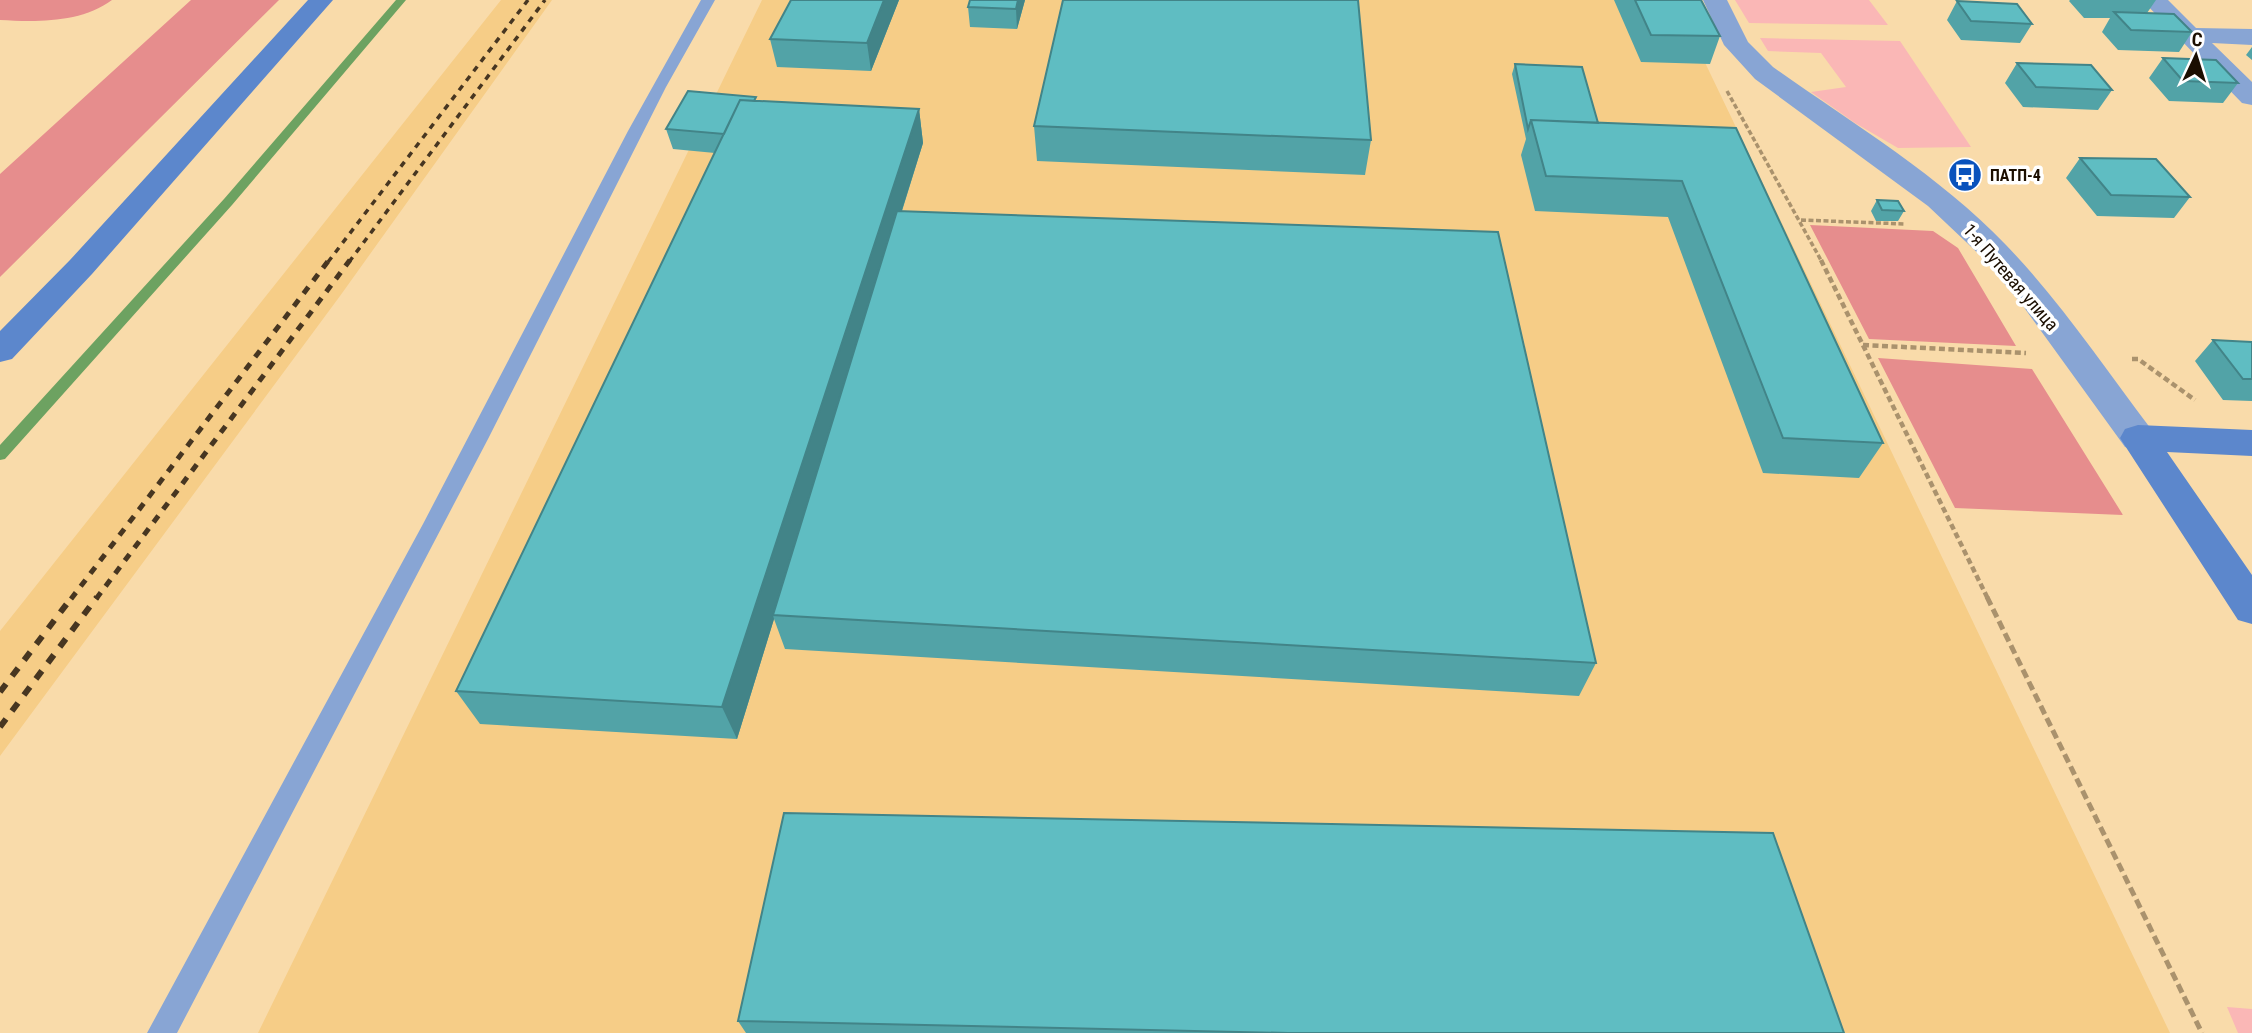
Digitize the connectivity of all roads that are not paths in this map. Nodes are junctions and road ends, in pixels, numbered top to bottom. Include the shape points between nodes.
1 (321, 0) edge
2 (708, 0) edge
3 (1714, 0) edge
4 (2154, 0) edge
5 (2190, 35) junction
6 (2252, 37) edge
7 (2252, 97) edge
8 (0, 351) edge
9 (2138, 438) junction
10 (2252, 443) edge
11 (2252, 608) edge
12 (161, 1033) edge

1 - 8 main road
2 - 12 lane
3 - 9 street, 1-я Путевая улица via 1737,46 1764,73 1963,221 2035,299
4 - 5 street
5 - 6 street
5 - 7 street
9 - 10 main road
9 - 11 main road, 1-я Путевая улица

